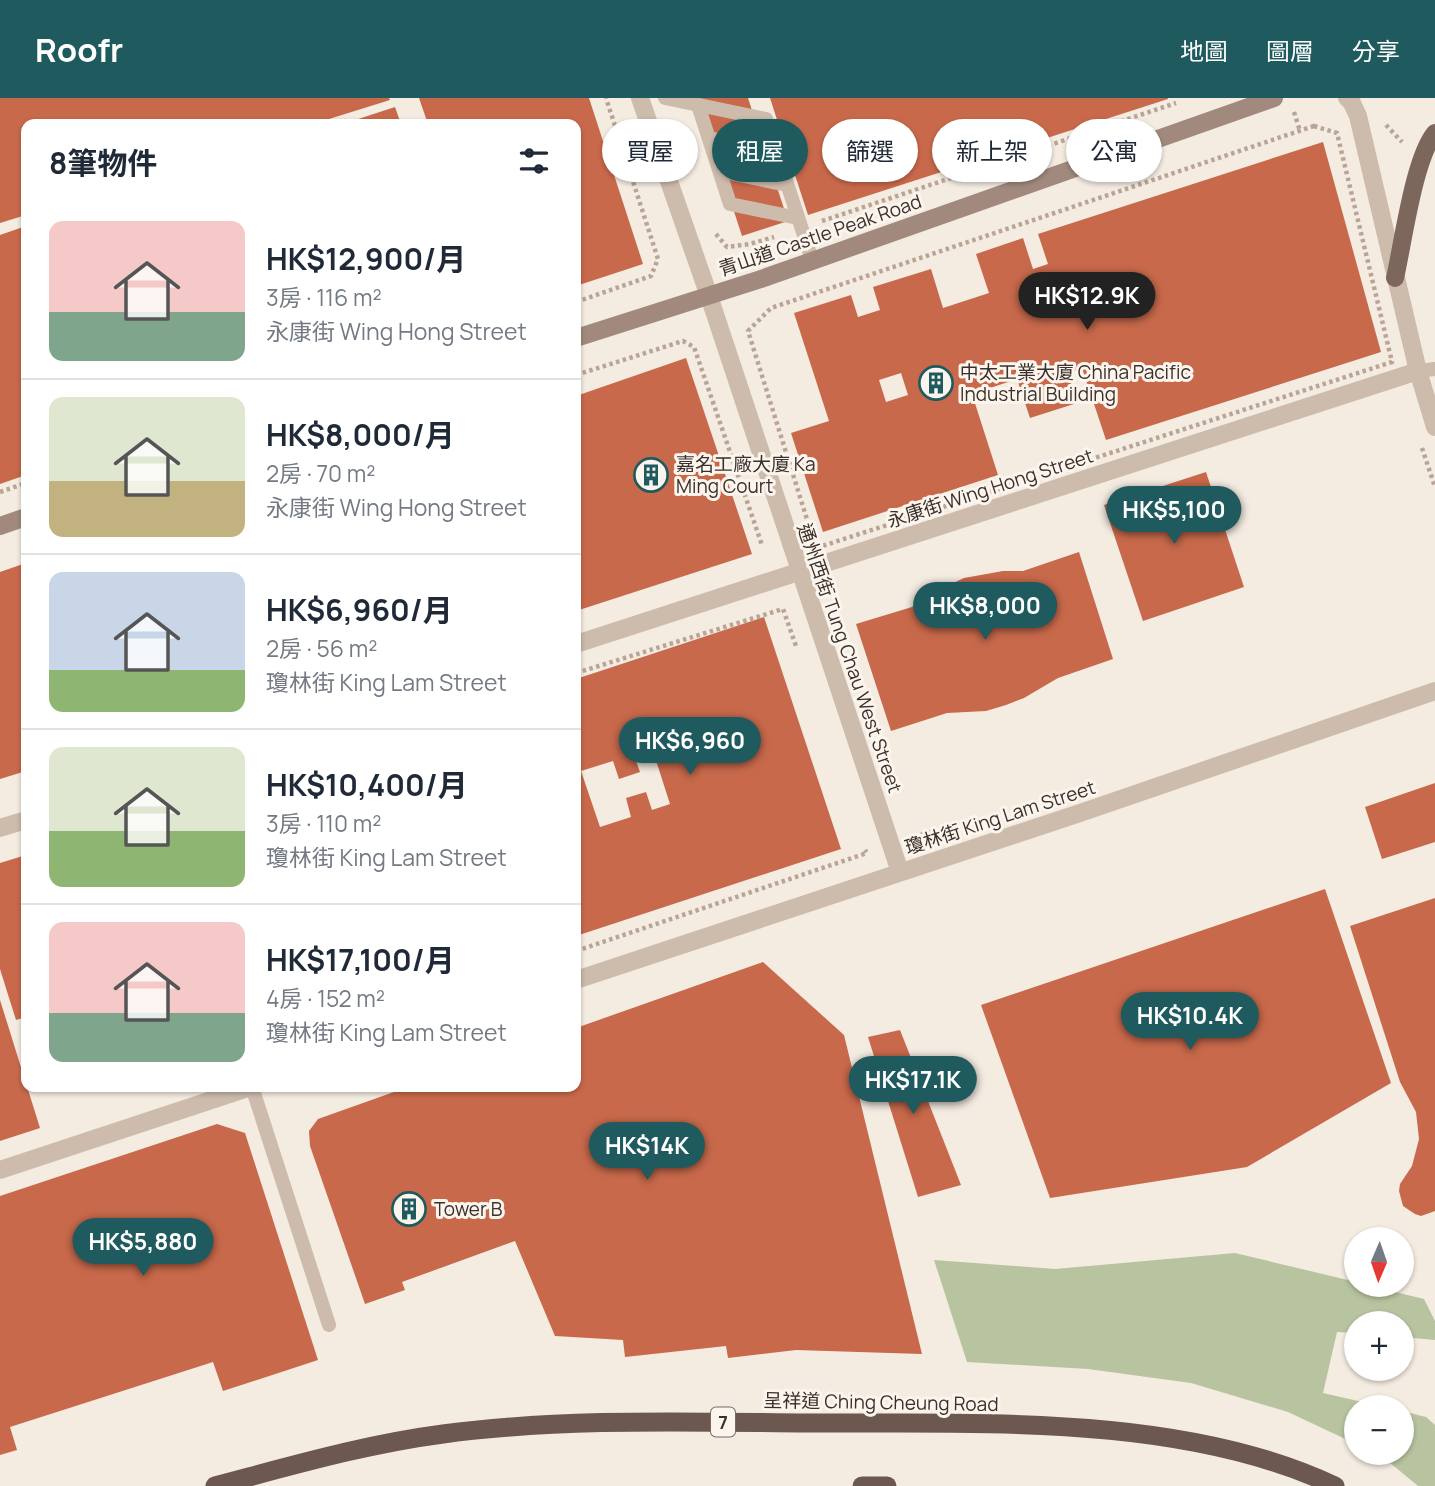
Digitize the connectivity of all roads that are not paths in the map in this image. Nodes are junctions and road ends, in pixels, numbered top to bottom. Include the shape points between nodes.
1 (640, 98) edge
2 (665, 98) edge
3 (1274, 98) edge
4 (1347, 98) edge
5 (698, 105) junction
6 (766, 119) edge
7 (1435, 133) edge
8 (709, 138) junction
9 (712, 139) edge
10 (712, 147) edge
11 (723, 182) edge
12 (773, 182) edge
13 (786, 182) edge
14 (787, 185) junction
15 (800, 223) junction
16 (812, 260) junction
17 (1395, 278) junction
18 (709, 296) junction
19 (581, 336) edge
20 (1426, 370) edge
21 (1435, 427) edge
22 (21, 519) edge
23 (0, 526) edge
24 (800, 573) junction
25 (581, 642) edge
26 (1435, 691) edge
27 (21, 822) edge
28 (0, 828) edge
29 (900, 872) junction
30 (581, 978) edge
31 (237, 1092) edge
32 (254, 1092) edge
33 (0, 1170) edge
34 (329, 1325) dead end
35 (215, 1486) edge
36 (862, 1486) edge
37 (887, 1486) edge
38 (1335, 1486) edge

1 - 18 street, 通州西街 Tung Chau West Street
2 - 5 lane
3 - 16 main road, 青山道 Castle Peak Road
4 - 17 street via 1358,116
5 - 6 lane
5 - 8 lane
7 - 17 main road via 1419,168
8 - 9 lane
8 - 10 lane
11 - 15 lane via 730,204
12 - 14 lane
13 - 14 lane
14 - 15 lane
15 - 16 lane
16 - 18 main road, 青山道 Castle Peak Road
17 - 20 street
18 - 19 main road, 青山道 Castle Peak Road
18 - 24 street, 通州西街 Tung Chau West Street
20 - 21 street
20 - 24 street, 永康街 Wing Hong Street
22 - 23 main road
24 - 25 street, 永康街 Wing Hong Street
24 - 29 street, 通州西街 Tung Chau West Street
26 - 29 street, 瓊林街 King Lam Street
27 - 28 street
29 - 30 street, 瓊林街 King Lam Street
31 - 33 street
32 - 34 lane
35 - 38 highway, 呈祥道 Ching Cheung Road / 7 via 378,1444 442,1434 651,1422 1038,1426 1154,1436 1236,1451
36 - 37 highway

